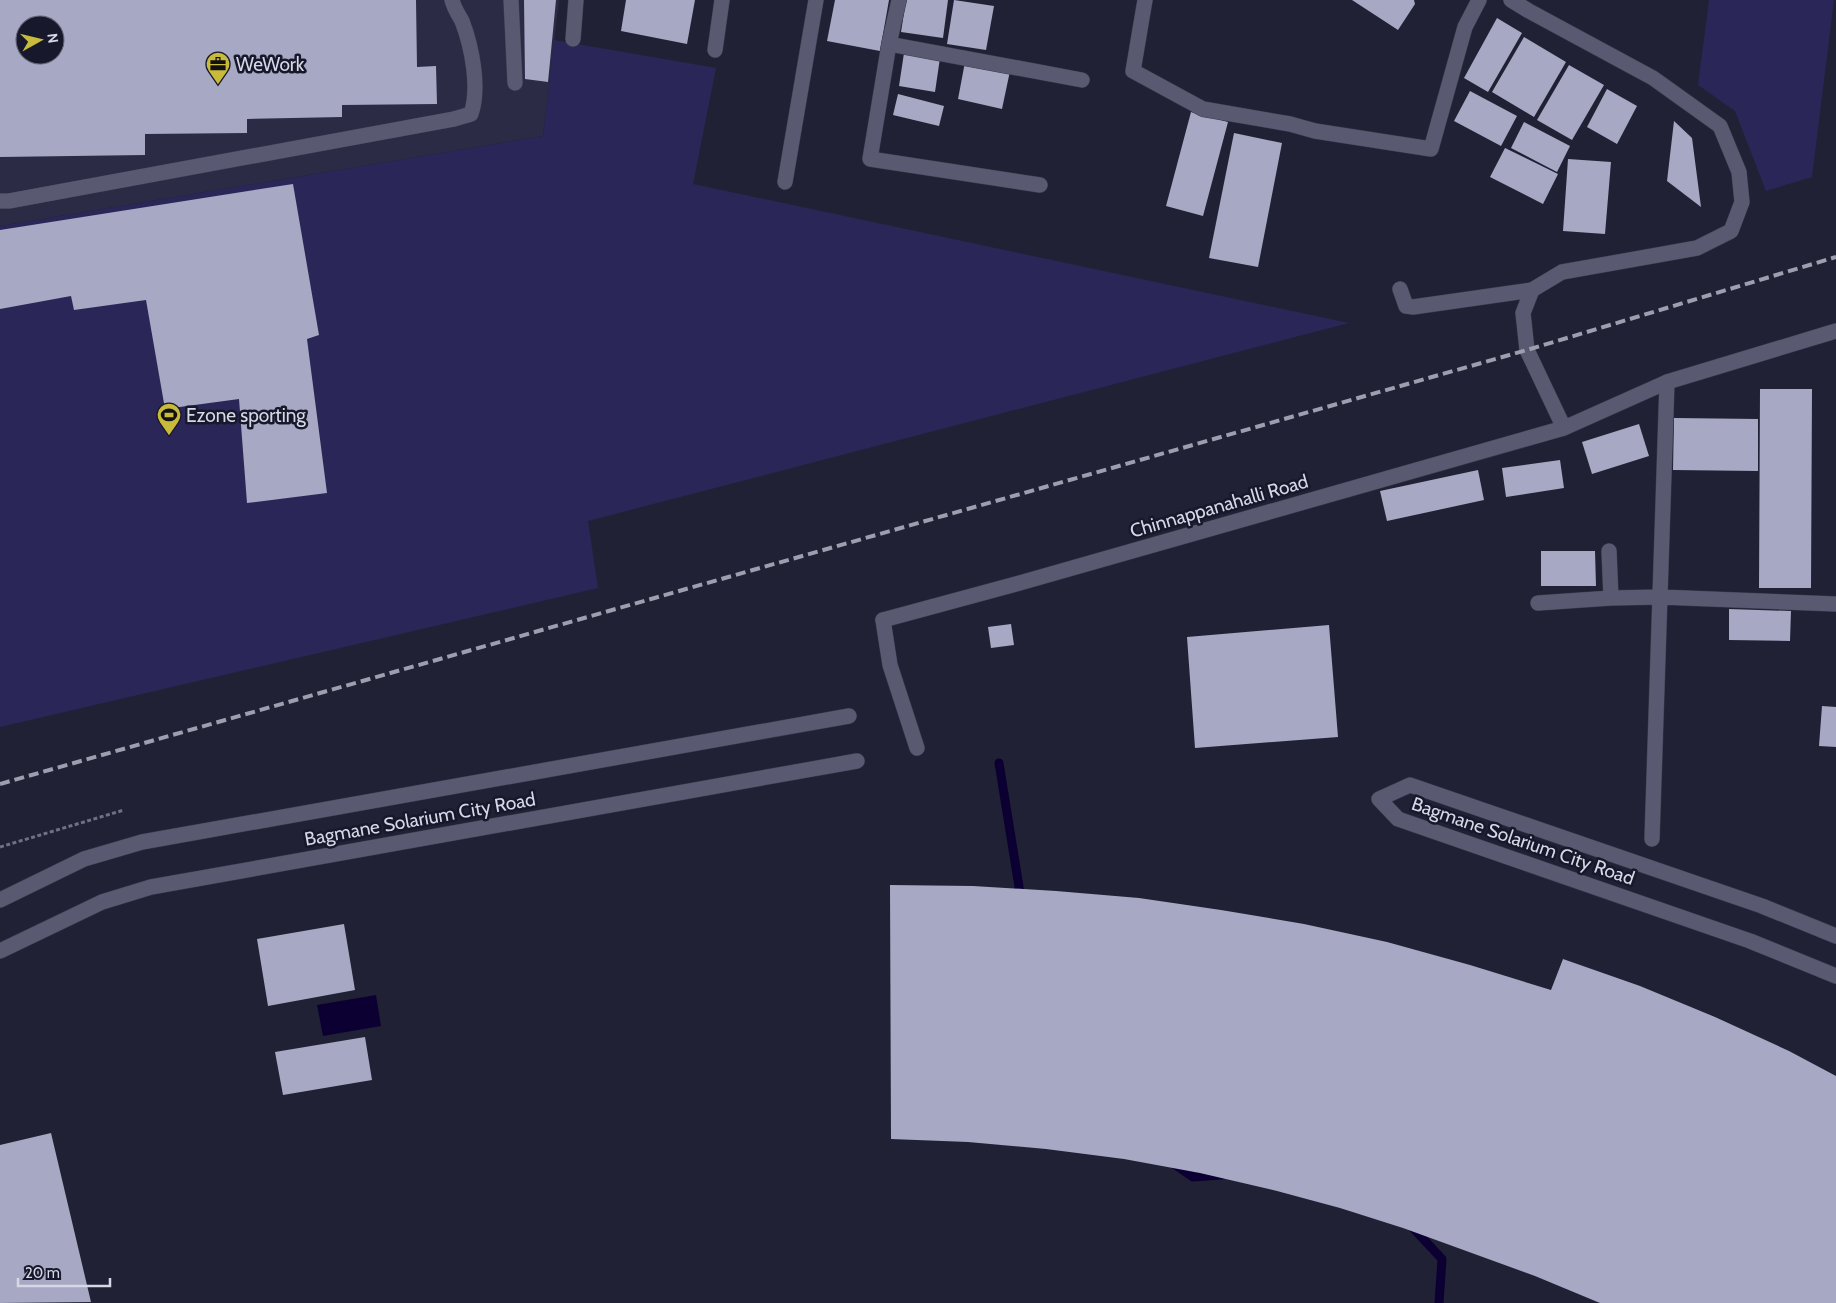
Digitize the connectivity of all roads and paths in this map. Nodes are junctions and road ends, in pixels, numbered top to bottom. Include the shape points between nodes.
1 (452, 0) edge
2 (511, 0) edge
3 (576, 0) edge
4 (722, 0) edge
5 (816, 0) edge
6 (899, 0) edge
7 (1145, 0) edge
8 (1479, 0) edge
9 (1511, 0) edge
10 (573, 39) dead end
11 (889, 44) junction
12 (715, 50) dead end
13 (1082, 80) dead end
14 (515, 84) dead end
15 (785, 182) dead end
16 (1040, 185) dead end
17 (0, 201) edge
18 (1400, 289) dead end
19 (1532, 290) junction
20 (1836, 331) edge
21 (1667, 382) junction
22 (1564, 428) junction
23 (1609, 551) dead end
24 (1660, 597) junction
25 (1611, 598) junction
26 (1538, 603) dead end
27 (1836, 604) edge
28 (848, 716) dead end
29 (917, 748) dead end
30 (857, 761) dead end
31 (124, 810) dead end
32 (1652, 839) dead end
33 (0, 847) edge
34 (0, 900) edge
35 (1836, 936) edge
36 (0, 951) edge
37 (1836, 976) edge

1 - 17 street via 472,58 475,102 471,114
2 - 14 street
3 - 10 street
4 - 12 street
5 - 15 street
6 - 11 street
7 - 8 street via 1133,70 1203,109 1431,150 1465,27
9 - 19 street via 1652,78 1720,126 1739,172 1742,202 1731,231 1697,248 1562,272
11 - 13 street
11 - 16 street via 870,159
18 - 19 street via 1406,306 1413,307
19 - 22 street via 1523,313 1527,350
20 - 21 street, Chinnappanahalli Road
21 - 22 street, Chinnappanahalli Road
21 - 24 street
22 - 29 street, Chinnappanahalli Road via 883,620 890,664
23 - 25 street
24 - 25 street
24 - 27 street
24 - 32 street
25 - 26 street
28 - 34 street, Bagmane Solarium City Road via 142,842 84,859
30 - 36 street, Bagmane Solarium City Road via 151,887 102,902
31 - 33 path
35 - 37 street, Bagmane Solarium City Road via 1762,906 1410,785 1379,799 1398,819 1750,941

